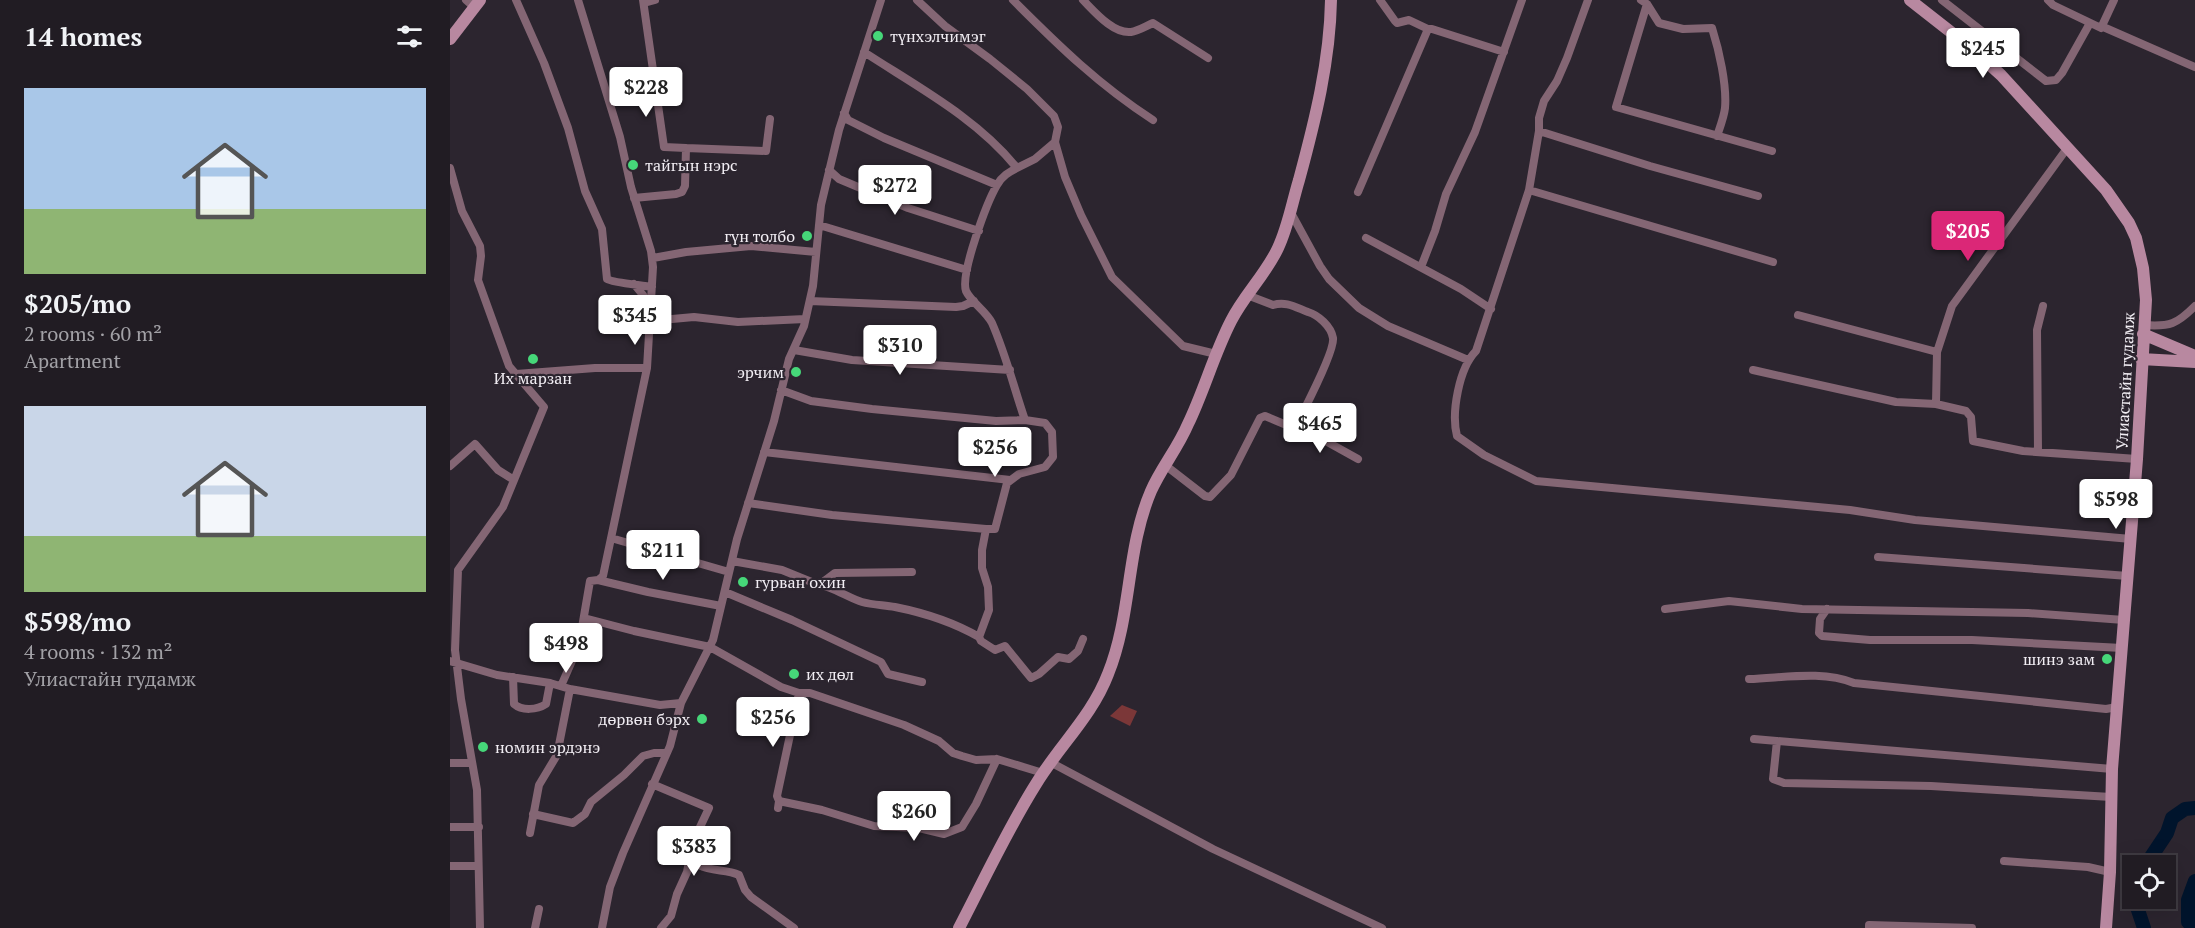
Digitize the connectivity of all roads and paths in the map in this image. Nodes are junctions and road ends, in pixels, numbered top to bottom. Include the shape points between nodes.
1 (516, 0) edge
2 (578, 0) edge
3 (655, 0) edge
4 (881, 0) edge
5 (917, 0) edge
6 (1013, 0) edge
7 (1083, 0) edge
8 (1332, 0) edge
9 (1380, 0) edge
10 (1522, 0) edge
11 (1588, 0) edge
12 (1910, 0) edge
13 (1942, 0) edge
14 (2048, 0) edge
15 (2114, 0) edge
16 (473, 2) edge
17 (643, 2) edge
18 (1644, 2) edge
19 (2090, 23) junction
20 (2101, 26) junction
21 (1428, 29) junction
22 (450, 39) edge
23 (864, 52) junction
24 (1504, 52) junction
25 (1208, 58) dead end
26 (2195, 67) edge
27 (844, 113) junction
28 (770, 119) dead end
29 (1153, 120) dead end
30 (1539, 131) junction
31 (1717, 136) junction
32 (1055, 142) junction
33 (2068, 147) junction
34 (686, 148) junction
35 (1772, 151) dead end
36 (450, 168) edge
37 (1017, 168) junction
38 (830, 170) junction
39 (997, 185) junction
40 (1529, 190) junction
41 (1358, 192) dead end
42 (1758, 196) dead end
43 (634, 198) junction
44 (1290, 211) junction
45 (819, 225) junction
46 (979, 231) junction
47 (1366, 238) dead end
48 (816, 252) junction
49 (652, 258) junction
50 (1773, 262) dead end
51 (1420, 267) junction
52 (967, 270) junction
53 (631, 283) junction
54 (652, 287) junction
55 (1247, 295) junction
56 (810, 301) junction
57 (974, 301) junction
58 (2043, 306) dead end
59 (2195, 306) edge
60 (1491, 309) junction
61 (1798, 315) dead end
62 (650, 316) junction
63 (805, 319) junction
64 (2144, 330) junction
65 (794, 350) junction
66 (1937, 352) junction
67 (1216, 354) junction
68 (2141, 359) junction
69 (1468, 360) junction
70 (2192, 362) edge
71 (647, 368) junction
72 (1010, 370) junction
73 (1753, 370) dead end
74 (516, 374) junction
75 (782, 390) junction
76 (1936, 404) junction
77 (1025, 420) junction
78 (1295, 424) junction
79 (2038, 452) junction
80 (764, 453) junction
81 (1358, 459) dead end
82 (2137, 459) junction
83 (1165, 465) junction
84 (450, 466) edge
85 (514, 480) junction
86 (1010, 480) junction
87 (748, 503) junction
88 (986, 529) junction
89 (612, 538) junction
90 (2131, 539) junction
91 (1878, 557) dead end
92 (732, 561) junction
93 (454, 570) edge
94 (729, 572) junction
95 (912, 572) dead end
96 (2127, 576) junction
97 (598, 580) junction
98 (819, 585) junction
99 (725, 592) junction
100 (454, 603) edge
101 (721, 606) junction
102 (1665, 609) dead end
103 (1827, 609) junction
104 (584, 618) junction
105 (2124, 620) junction
106 (980, 637) junction
107 (1083, 639) dead end
108 (710, 647) junction
109 (2122, 648) junction
110 (454, 662) edge
111 (513, 677) junction
112 (1749, 679) dead end
113 (922, 682) dead end
114 (550, 683) junction
115 (561, 686) junction
116 (570, 688) junction
117 (799, 693) junction
118 (450, 697) edge
119 (460, 699) junction
120 (681, 703) junction
121 (2118, 707) junction
122 (1754, 739) dead end
123 (1777, 741) junction
124 (666, 753) junction
125 (997, 759) junction
126 (450, 763) edge
127 (472, 763) junction
128 (1046, 767) junction
129 (2112, 769) junction
130 (652, 784) junction
131 (2111, 797) junction
132 (532, 814) junction
133 (479, 826) junction
134 (450, 827) edge
135 (530, 833) dead end
136 (693, 842) junction
137 (2004, 861) dead end
138 (450, 866) edge
139 (477, 867) junction
140 (2110, 872) junction
141 (539, 909) dead end
142 (480, 928) edge
143 (535, 928) edge
144 (602, 928) edge
145 (662, 928) edge
146 (794, 928) edge
147 (959, 928) edge
148 (1382, 928) edge
149 (1869, 928) edge
150 (1972, 928) edge
151 (2106, 928) edge

1 - 53 street via 544,63 568,128 585,192 602,229 607,279
2 - 43 street via 620,137
3 - 17 street
4 - 23 street
5 - 32 street via 1041,102 1057,122
6 - 29 street via 1082,68
7 - 25 street via 1122,31 1132,32 1153,23
8 - 44 main road via 1320,92
9 - 21 street via 1397,23 1409,20
10 - 24 street
11 - 30 street via 1557,81 1544,101
12 - 33 main road, Улиастайн гудамж via 2001,75
13 - 19 street via 2046,81 2056,80 2062,73
14 - 19 street
15 - 20 street
16 - 22 main road
17 - 34 street via 664,147
18 - 31 street via 1659,23 1683,29 1712,28 1724,85 1725,109
18 - 31 street via 1616,107
19 - 20 street
20 - 26 street
21 - 24 street
21 - 41 street
23 - 27 street
23 - 37 street via 957,113
24 - 51 street
27 - 38 street
27 - 39 street via 848,120 884,138
28 - 34 street via 766,151
30 - 40 street
30 - 42 street
31 - 35 street
32 - 37 street
32 - 67 street via 1073,198 1112,277 1183,346
33 - 64 main road, Улиастайн гудамж via 2120,207 2136,238 2144,268
33 - 66 street via 1952,306
34 - 43 street via 682,192
36 - 74 street via 462,211 480,246 478,280 508,366
37 - 39 street via 1005,174
38 - 45 street
38 - 46 street via 839,179 908,208
39 - 46 street
40 - 50 street
40 - 60 street
43 - 49 street
44 - 55 main road via 1275,254
44 - 69 street via 1329,279 1359,308 1389,326
45 - 48 street
45 - 52 street
46 - 52 street
47 - 51 street
48 - 49 street via 735,246
48 - 56 street
49 - 54 street
51 - 60 street
52 - 57 street via 966,291
53 - 54 street
53 - 62 street via 643,295
54 - 62 street
55 - 67 main road
55 - 78 street via 1273,305 1282,302 1316,315 1333,338 1331,350
56 - 57 street via 956,307
56 - 63 street
57 - 72 street via 992,322
58 - 79 street via 2037,330
59 - 64 street via 2180,321
60 - 69 street via 1476,351
61 - 66 street
62 - 63 street via 738,322
62 - 71 street
63 - 65 street
64 - 68 main road, Улиастайн гудамж
64 - 70 main road
65 - 72 street via 852,360
65 - 75 street
66 - 76 street
67 - 83 main road via 1186,429
68 - 70 main road
68 - 82 main road, Улиастайн гудамж
69 - 90 street via 1459,384 1457,436 1484,455 1536,481
71 - 74 street
71 - 89 street
72 - 77 street
73 - 76 street via 1896,402
74 - 85 street via 544,407
75 - 77 street via 811,401 872,409 996,421
75 - 80 street
76 - 79 street via 1966,411 1971,417 1973,441
77 - 86 street via 1045,423 1052,432 1053,457 1045,467
78 - 81 street
78 - 83 street via 1260,418 1240,462 1210,497
79 - 82 street
80 - 86 street
80 - 87 street
82 - 90 main road, Улиастайн гудамж
83 - 128 main road via 1142,515 1122,635 1114,659 1091,710
84 - 85 street via 475,444 498,470
85 - 93 street via 503,507
86 - 88 street via 995,529
87 - 88 street
87 - 92 street
88 - 106 street via 982,568 989,610
89 - 94 street
89 - 97 street via 603,576
90 - 96 main road, Улиастайн гудамж
91 - 96 street
92 - 94 street
92 - 98 street via 782,570
93 - 100 street
94 - 99 street
95 - 98 street via 835,573
96 - 105 main road, Улиастайн гудамж
97 - 101 street
97 - 104 street via 590,581
98 - 106 street via 861,602 957,624
99 - 101 street
99 - 113 street via 881,662 888,674
100 - 110 street
101 - 108 street
102 - 103 street via 1729,601
103 - 105 street via 2028,613
103 - 109 street via 1820,619 1822,636
104 - 108 street
104 - 115 street via 579,645
105 - 109 main road, Улиастайн гудамж
106 - 107 street via 995,650 1005,646 1032,678 1058,657 1069,659
108 - 117 street
108 - 120 street
109 - 121 main road, Улиастайн гудамж
110 - 111 street
110 - 119 street
111 - 114 street
111 - 114 street via 514,704 518,707 531,709 546,704
112 - 121 street via 1840,677 1854,683 2106,709
114 - 115 street
115 - 116 street
116 - 120 street via 660,705
116 - 132 street via 558,755 539,785
117 - 125 street via 810,693 904,725 939,741 953,753 976,760
117 - 125 street via 778,805 822,810 874,826 919,828 944,834 962,826
118 - 119 street
119 - 127 street
120 - 124 street
121 - 129 main road, Улиастайн гудамж
122 - 123 street
123 - 129 street
123 - 131 street via 1773,779 1784,783 1931,786
124 - 130 street
124 - 132 street via 643,756 573,823
125 - 128 street
126 - 127 street
127 - 133 street
128 - 147 main road
128 - 148 street
129 - 131 main road, Улиастайн гудамж
130 - 136 street via 709,808
130 - 144 street via 610,887
131 - 140 main road, Улиастайн гудамж
132 - 135 street
133 - 134 street
133 - 139 street
136 - 145 street via 687,872 671,916
136 - 146 street via 699,865 740,875 751,897
137 - 140 street
138 - 139 street
139 - 142 street
140 - 151 main road, Улиастайн гудамж
141 - 143 street
149 - 150 street

